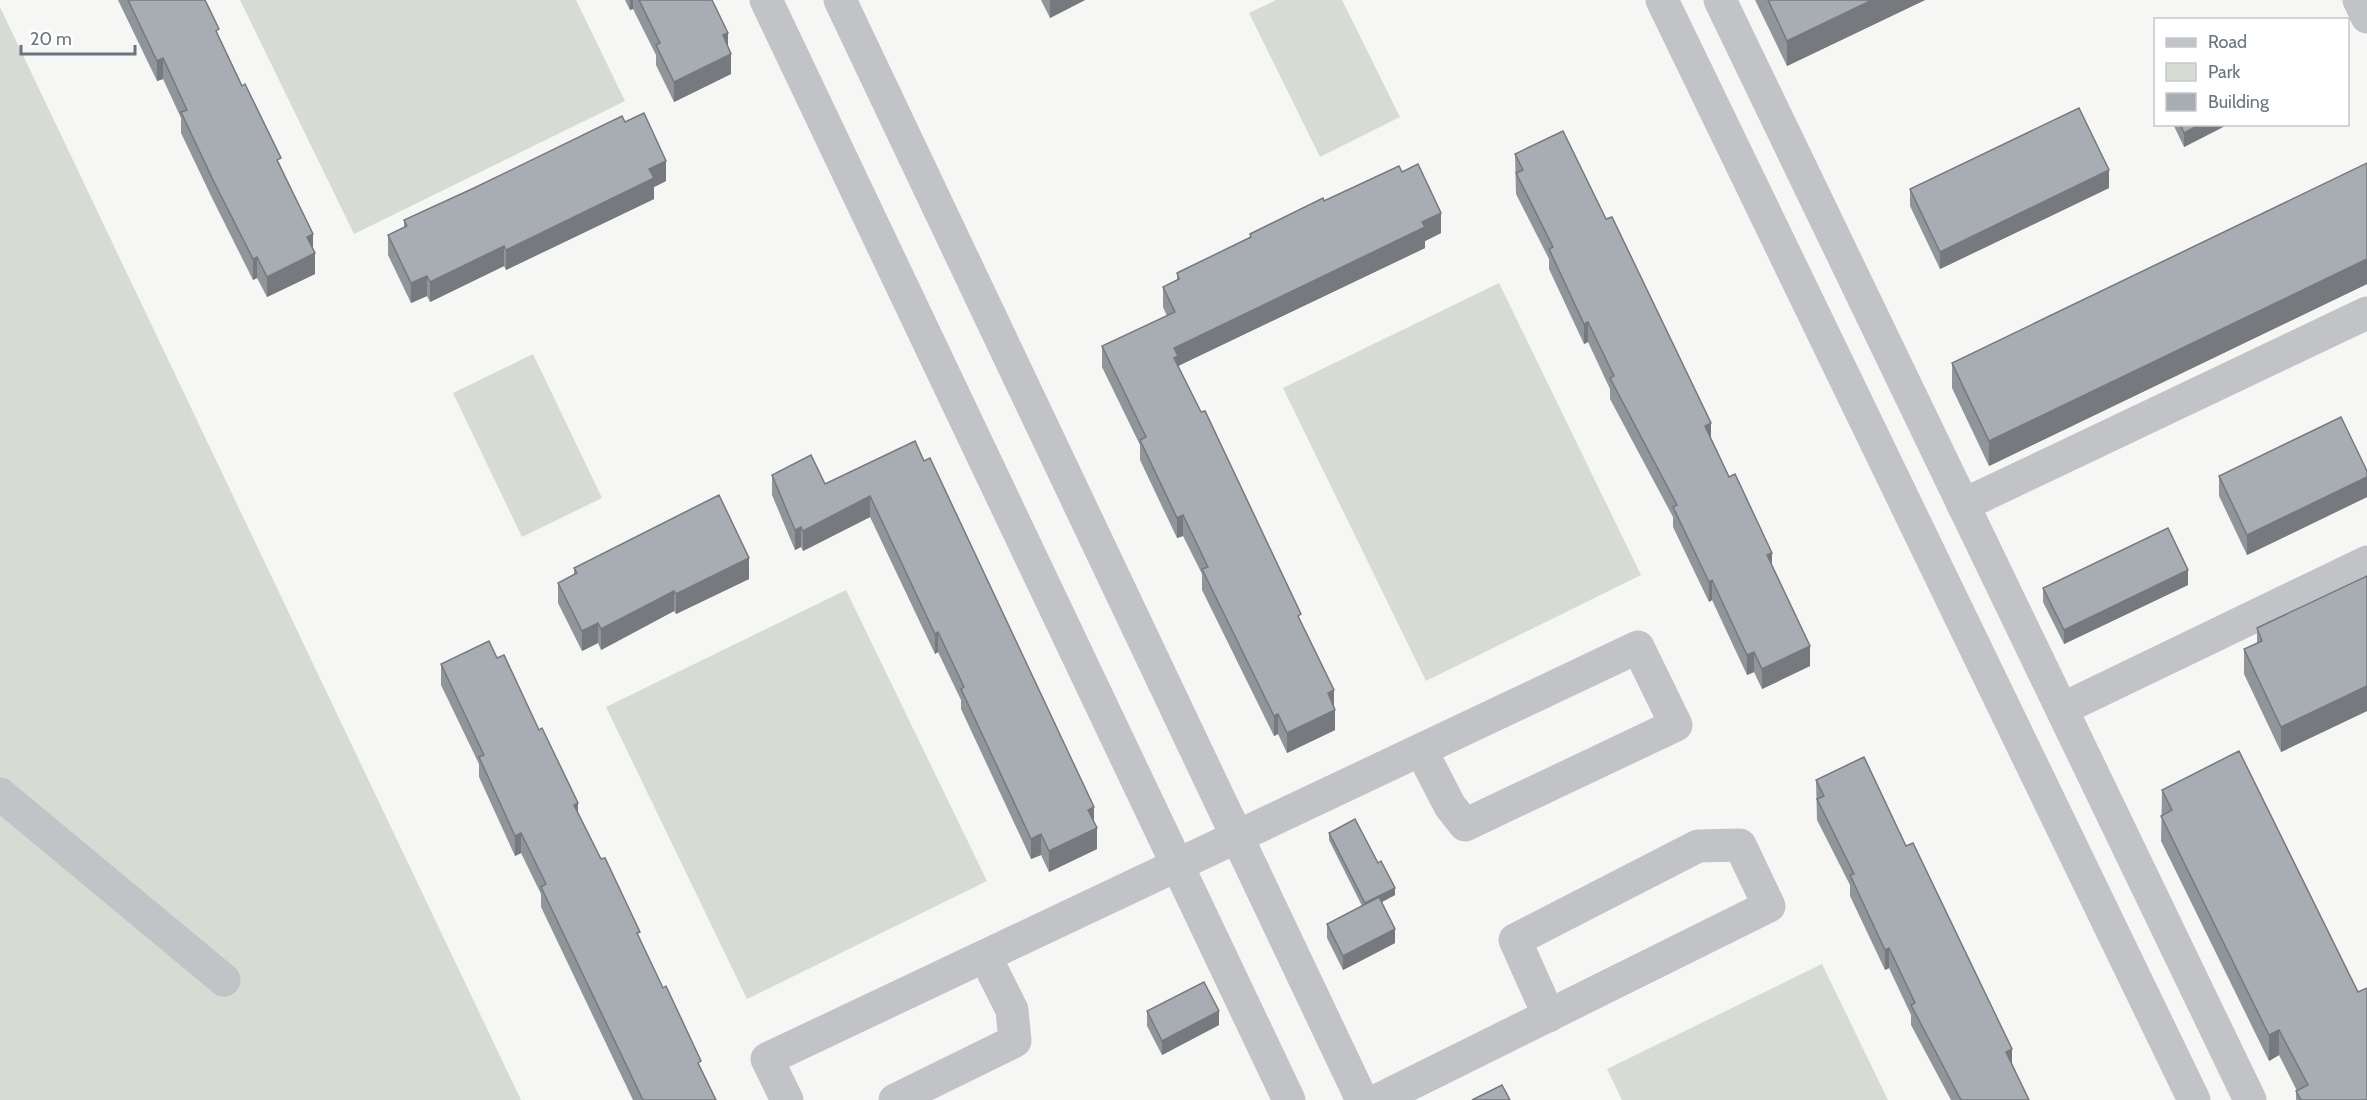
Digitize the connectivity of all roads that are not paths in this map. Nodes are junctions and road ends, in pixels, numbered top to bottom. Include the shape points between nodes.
1 (766, 0) edge
2 (840, 0) edge
3 (1662, 0) edge
4 (1720, 0) edge
5 (2359, 0) edge
6 (2367, 17) edge
7 (2367, 313) edge
8 (1963, 506) junction
9 (2367, 562) edge
10 (2062, 709) junction
11 (1421, 750) junction
12 (0, 794) edge
13 (1237, 837) junction
14 (1177, 865) junction
15 (985, 956) junction
16 (225, 980) dead end
17 (1549, 1016) junction
18 (787, 1100) edge
19 (895, 1100) edge
20 (1289, 1100) edge
21 (1362, 1100) edge
22 (1378, 1100) edge
23 (2194, 1100) edge
24 (2250, 1100) edge

1 - 14 street
2 - 13 street
3 - 23 street
4 - 8 street
5 - 6 street
7 - 8 street
8 - 10 street
9 - 10 street
10 - 24 street
11 - 11 street via 1450,806 1465,825 1676,725 1638,647
11 - 13 street
12 - 16 street
13 - 14 street
13 - 21 street
14 - 15 street
14 - 20 street
15 - 18 street via 767,1059
15 - 19 street via 1011,1010 1015,1041
17 - 17 street via 1515,940 1698,846 1740,845 1769,906
17 - 22 street

